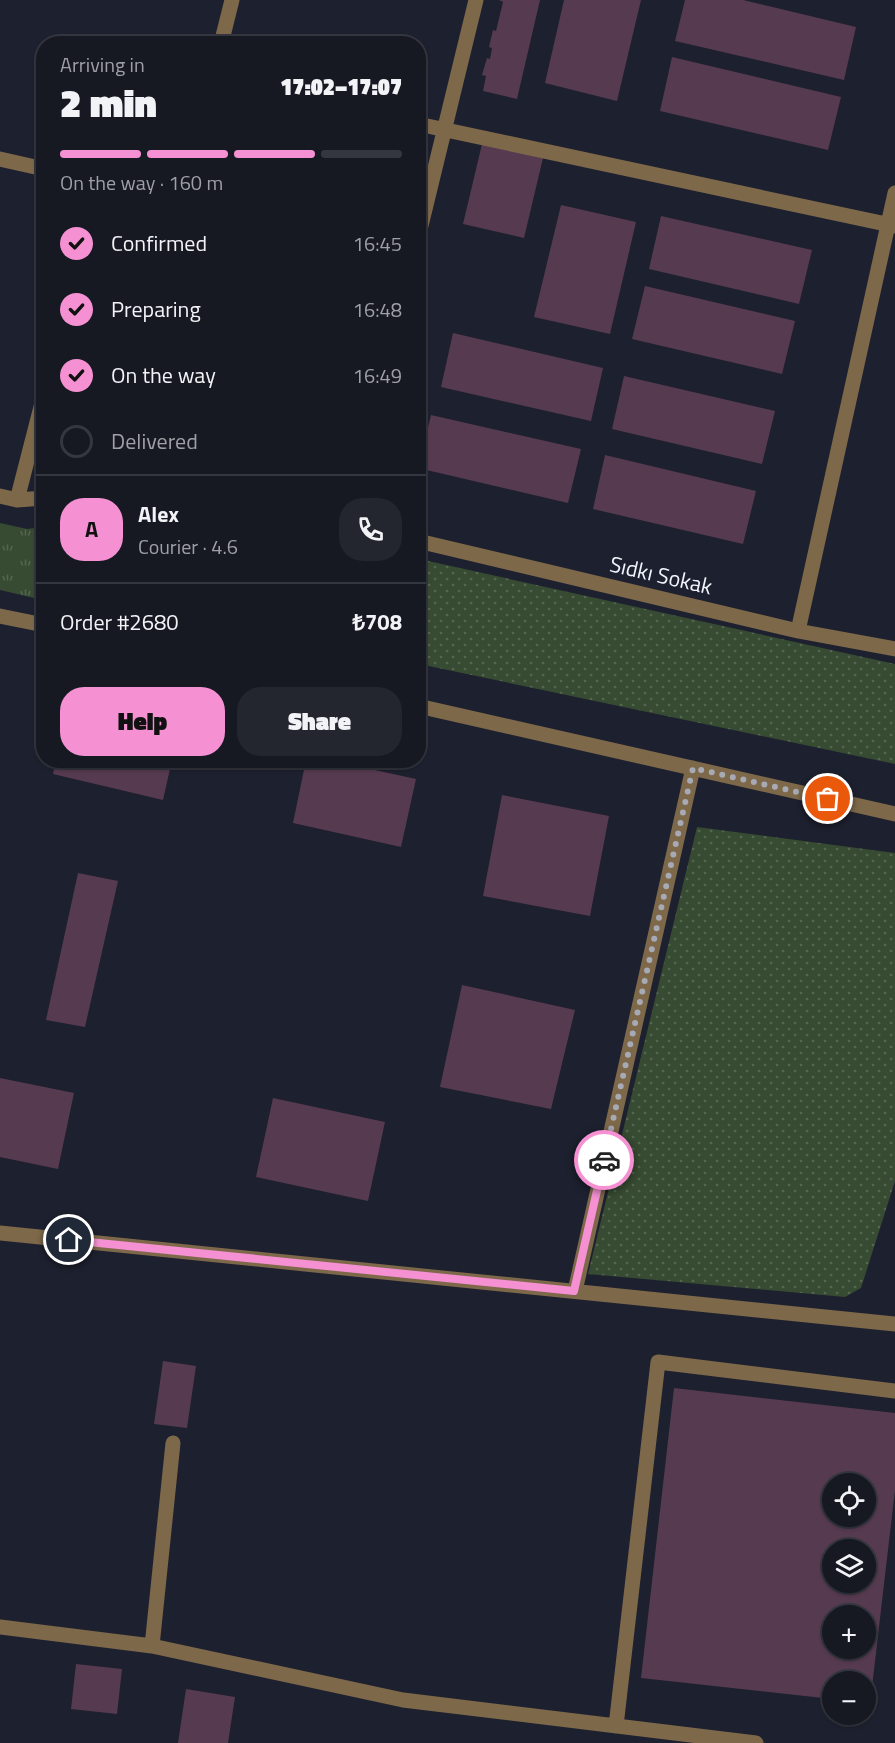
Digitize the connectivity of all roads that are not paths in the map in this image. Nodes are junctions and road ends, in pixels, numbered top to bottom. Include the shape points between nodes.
1 (232, 0) edge
2 (476, 0) edge
3 (223, 36) edge
4 (426, 125) edge
5 (445, 129) junction
6 (0, 159) edge
7 (36, 167) edge
8 (895, 193) edge
9 (426, 206) edge
10 (892, 226) edge
11 (36, 426) edge
12 (0, 496) edge
13 (36, 499) edge
14 (17, 500) junction
15 (426, 543) edge
16 (0, 616) edge
17 (36, 624) edge
18 (798, 631) junction
19 (895, 649) edge
20 (426, 708) edge
21 (693, 768) junction
22 (895, 814) edge
23 (0, 1233) edge
24 (574, 1291) junction
25 (895, 1324) edge
26 (895, 1391) edge
27 (173, 1443) dead end
28 (0, 1627) edge
29 (152, 1646) junction
30 (616, 1726) junction
31 (756, 1743) edge

1 - 3 street
2 - 5 street
4 - 5 street
5 - 9 street
5 - 10 street
6 - 7 street
8 - 10 street
10 - 18 street
11 - 14 street
12 - 14 street
13 - 14 street
15 - 18 street, Sıdkı Sokak
16 - 17 street
18 - 19 street, Sıdkı Sokak
20 - 21 street
21 - 22 street
21 - 24 street
23 - 24 street
24 - 25 street
26 - 30 street via 658,1362
27 - 29 street
28 - 29 street
29 - 30 street via 404,1700
30 - 31 street

